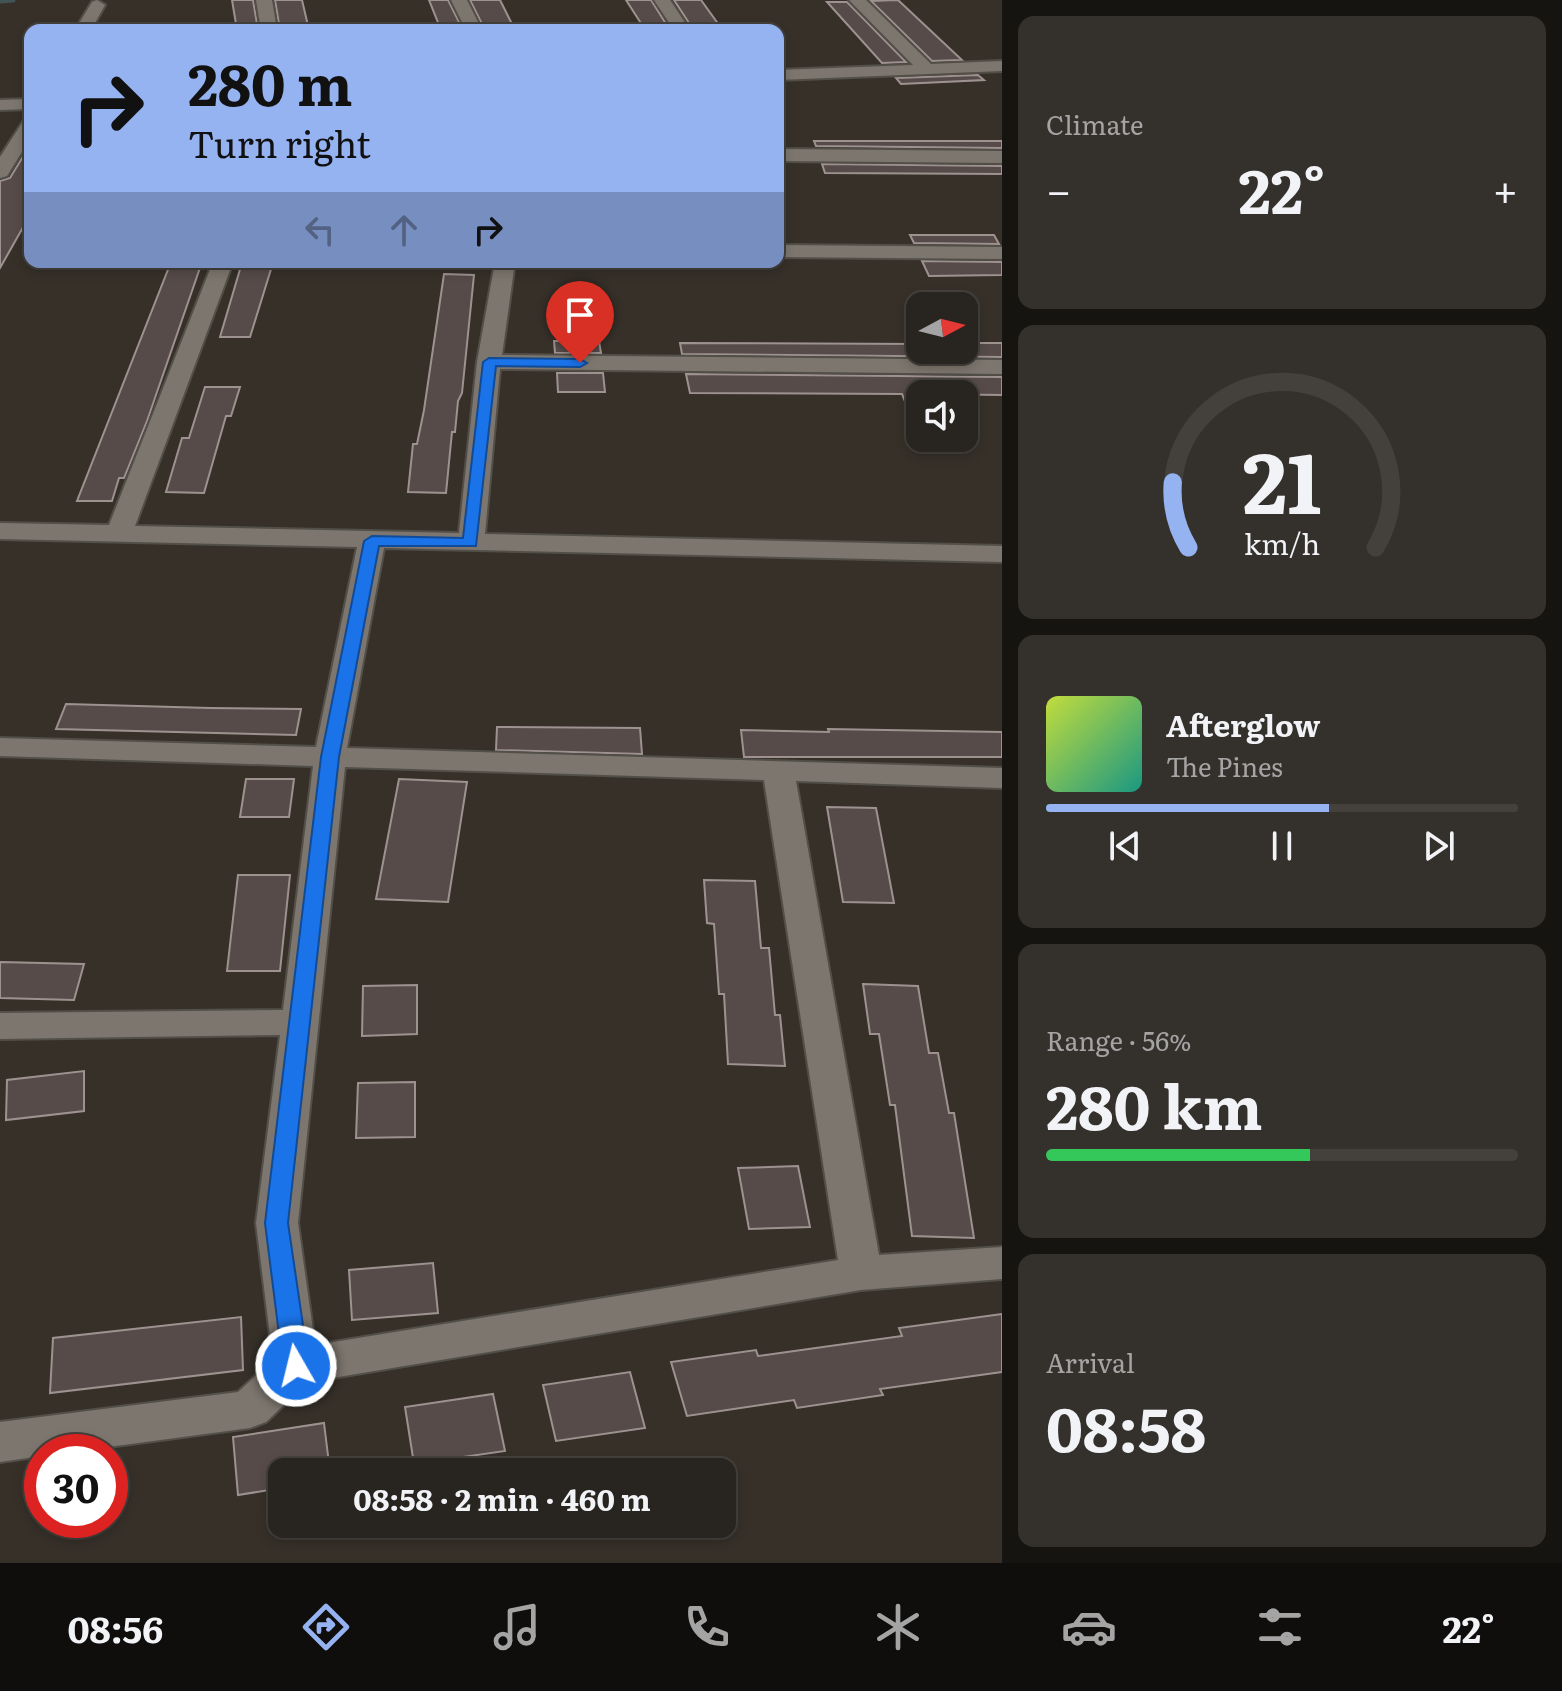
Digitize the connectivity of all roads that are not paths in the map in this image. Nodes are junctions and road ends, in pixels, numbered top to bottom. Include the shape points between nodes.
1 (264, 0) edge
2 (459, 0) edge
3 (662, 0) edge
4 (857, 0) edge
5 (97, 5) dead end
6 (86, 24) edge
7 (268, 24) edge
8 (471, 24) edge
9 (678, 24) edge
10 (1002, 66) edge
11 (927, 69) junction
12 (784, 75) edge
13 (24, 104) edge
14 (0, 105) edge
15 (24, 134) edge
16 (784, 155) edge
17 (1002, 157) edge
18 (0, 172) edge
19 (784, 251) edge
20 (1002, 253) edge
21 (221, 268) edge
22 (504, 268) edge
23 (489, 362) junction
24 (1002, 367) edge
25 (0, 531) edge
26 (119, 534) junction
27 (372, 541) junction
28 (471, 543) junction
29 (1002, 554) edge
30 (0, 747) edge
31 (330, 757) junction
32 (778, 771) junction
33 (1002, 778) edge
34 (299, 1022) junction
35 (0, 1026) edge
36 (1002, 1263) edge
37 (861, 1273) junction
38 (296, 1366) junction
39 (0, 1442) edge

1 - 7 street
2 - 8 street
3 - 9 street
4 - 11 street
5 - 6 street
10 - 11 street
11 - 12 street
13 - 14 street
15 - 18 street
16 - 17 street
19 - 20 street
21 - 26 street
22 - 23 street
23 - 24 street
23 - 28 street
25 - 26 street
26 - 27 street
27 - 28 street
27 - 31 street
28 - 29 street
30 - 31 street
31 - 32 street
31 - 34 street
32 - 33 street
32 - 37 street
34 - 35 street
34 - 38 street via 277,1223
36 - 37 street
37 - 38 street
38 - 39 street via 250,1409

